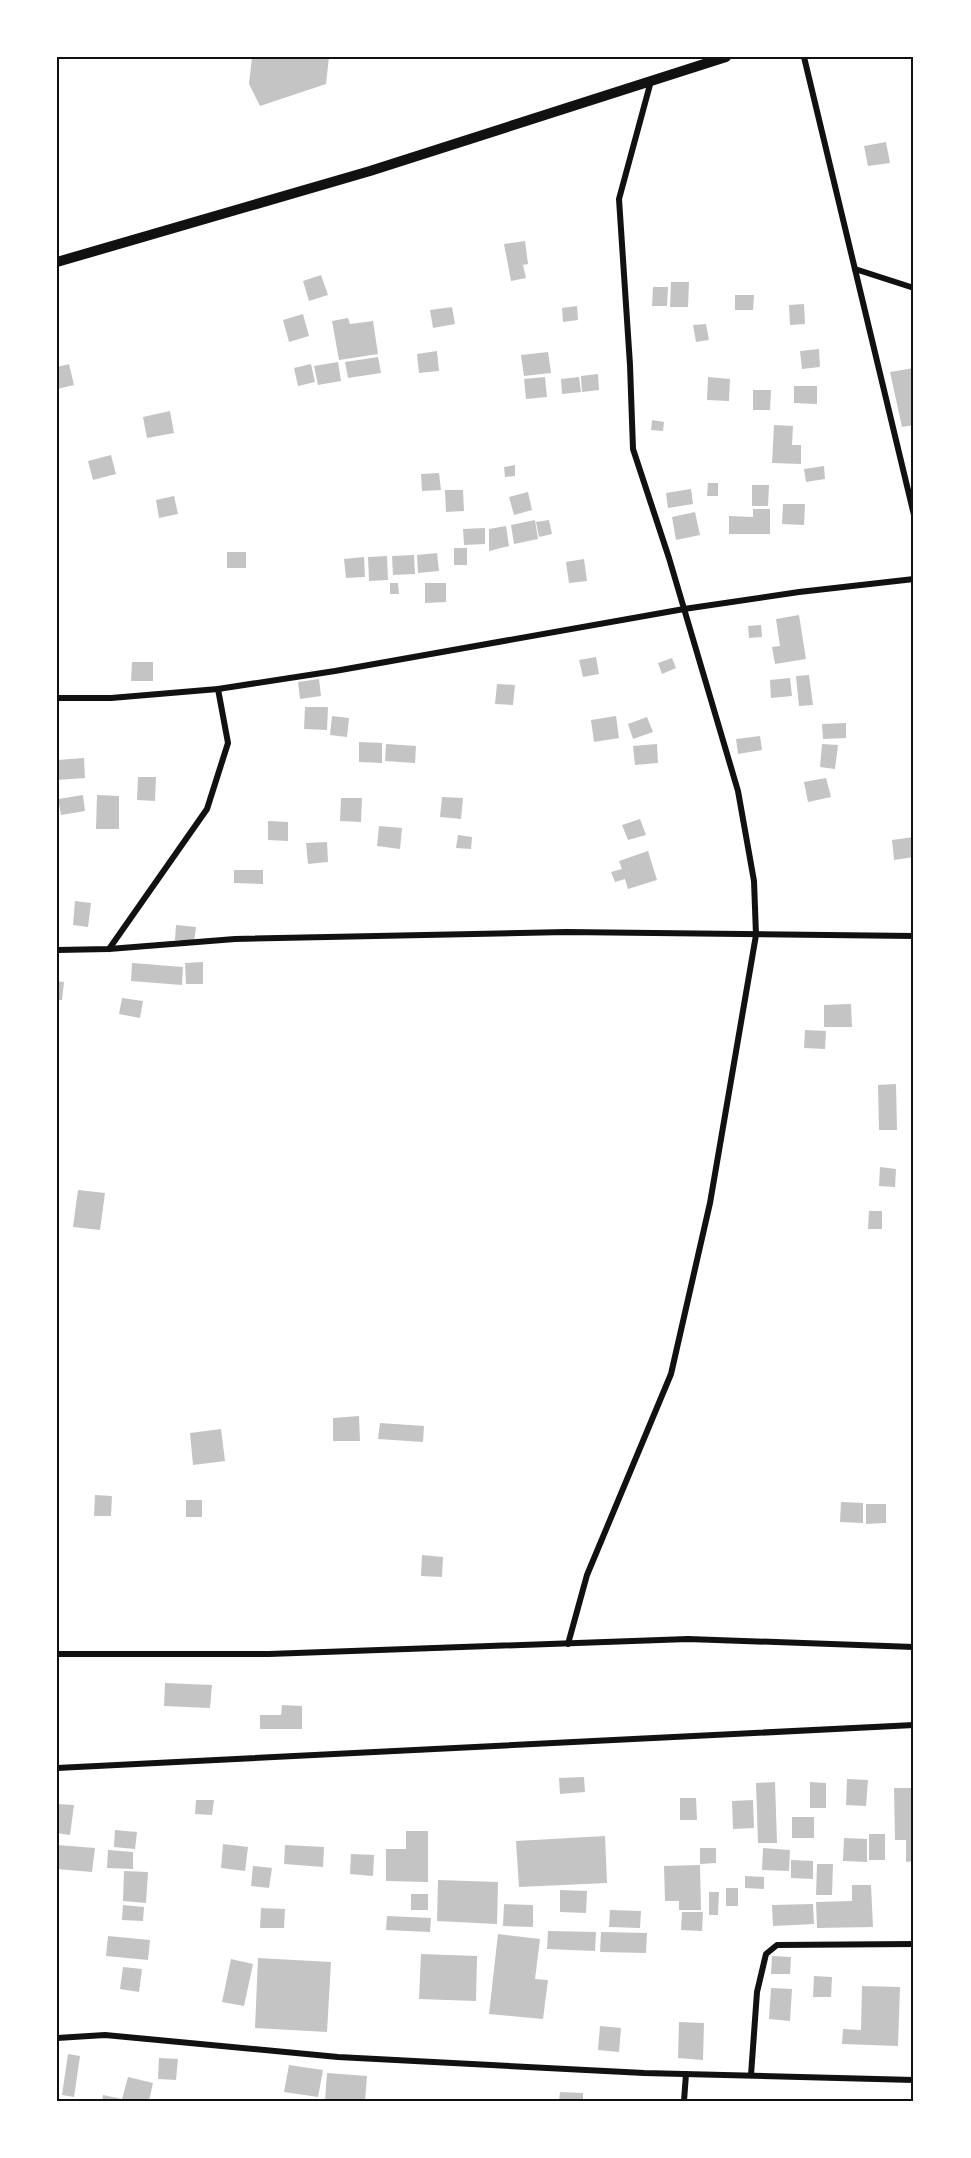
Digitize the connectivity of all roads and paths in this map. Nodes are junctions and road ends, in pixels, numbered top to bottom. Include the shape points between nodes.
1 (726, 57) edge
2 (804, 57) edge
3 (651, 81) junction
4 (57, 262) edge
5 (855, 269) junction
6 (914, 288) edge
7 (914, 515) edge
8 (914, 579) edge
9 (684, 609) junction
10 (218, 689) junction
11 (57, 698) edge
12 (756, 935) junction
13 (914, 936) edge
14 (109, 949) junction
15 (57, 950) edge
16 (568, 1644) junction
17 (914, 1647) edge
18 (57, 1654) edge
19 (914, 1725) edge
20 (57, 1768) edge
21 (914, 1944) edge
22 (57, 2038) edge
23 (686, 2074) junction
24 (750, 2075) junction
25 (914, 2080) edge
26 (684, 2101) edge

1 - 3 street
2 - 5 street
3 - 4 street via 370,171
3 - 9 street via 619,199 633,449
5 - 6 street
5 - 7 street
8 - 9 street
9 - 10 street
9 - 12 street via 738,791 754,881
10 - 11 street via 111,698
10 - 14 street via 228,744 207,810
12 - 13 street
12 - 14 street via 566,932 318,937
12 - 16 street via 710,1203 670,1374 588,1575
14 - 15 street
16 - 17 street via 688,1640
16 - 18 street via 268,1654
19 - 20 street
21 - 24 street via 777,1945 766,1954 757,1992
22 - 23 street via 105,2036 338,2057
23 - 24 street
23 - 26 street
24 - 25 street

